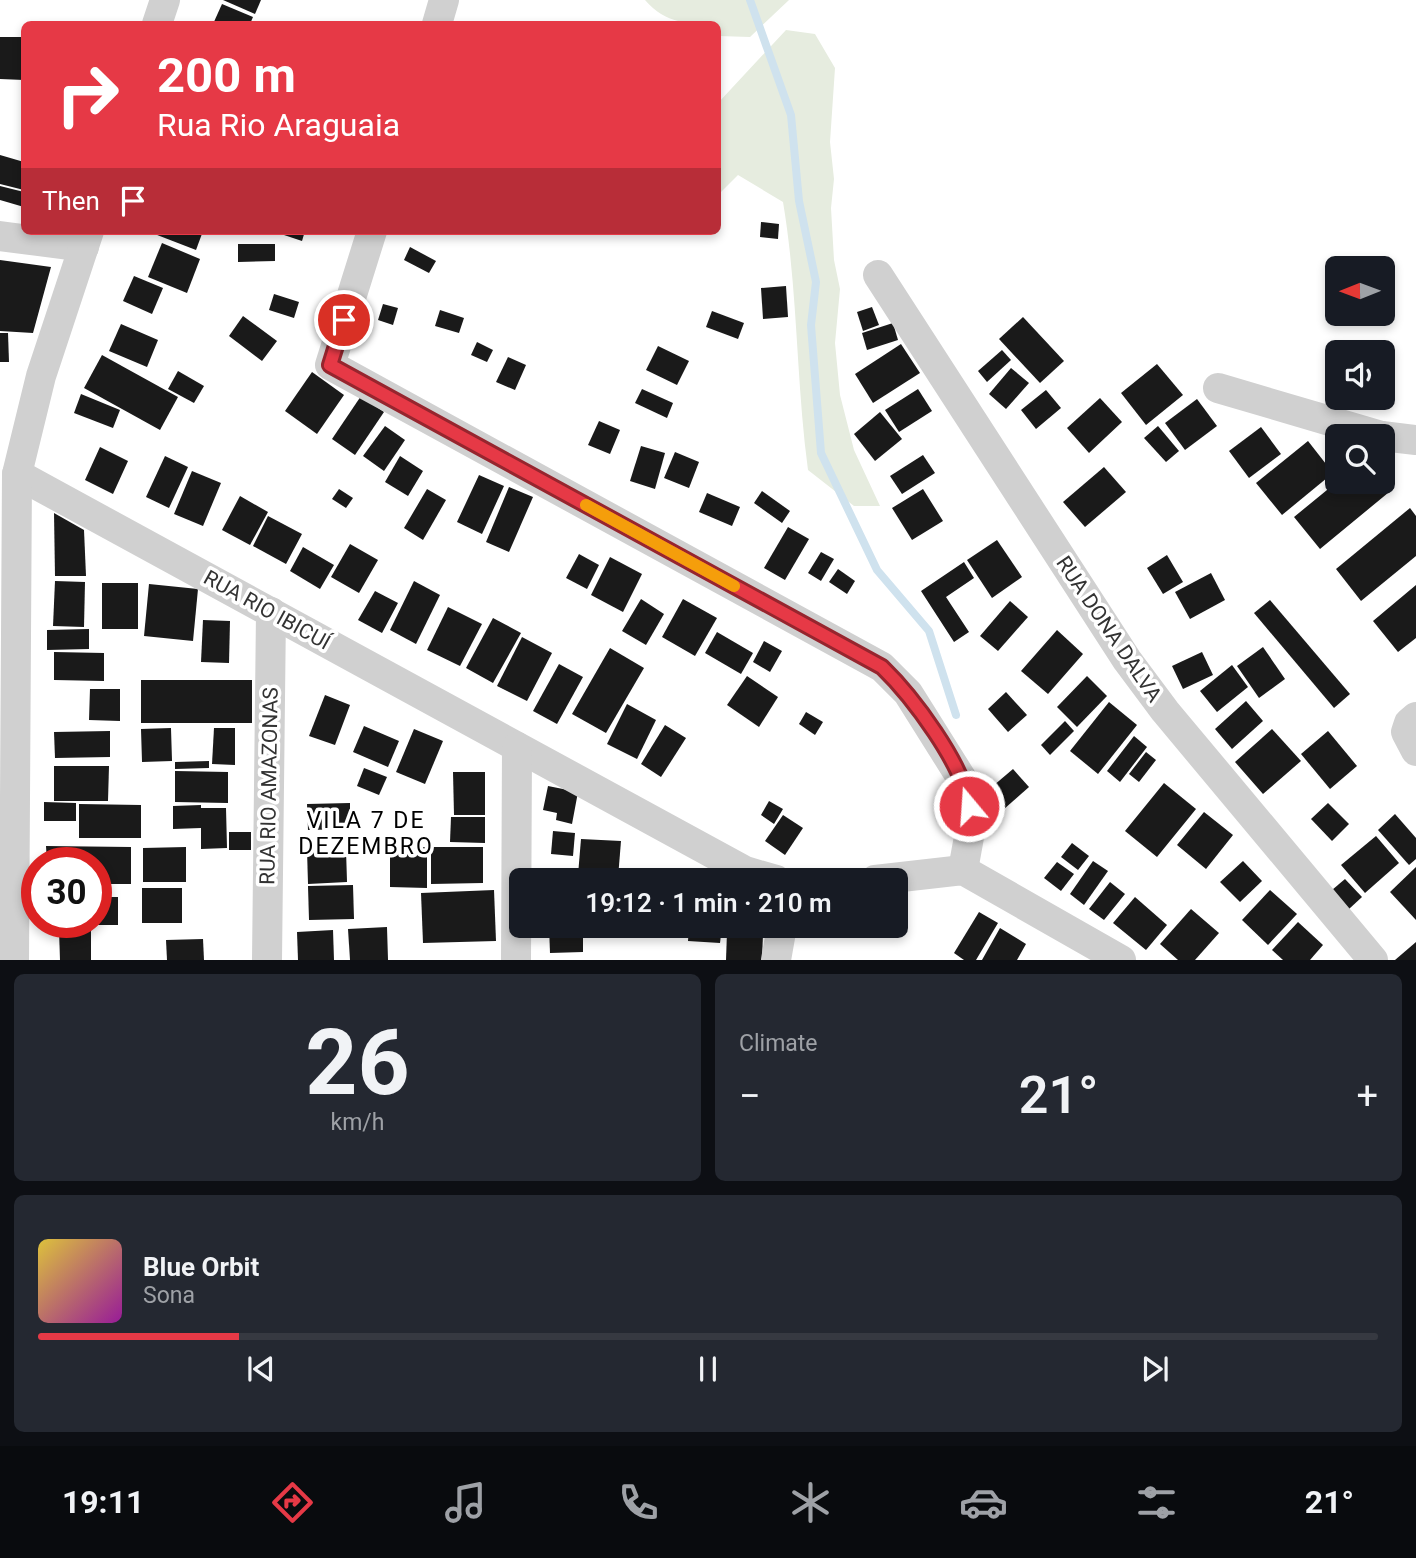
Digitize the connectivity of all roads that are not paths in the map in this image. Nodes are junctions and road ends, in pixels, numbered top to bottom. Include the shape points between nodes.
1 (444, 0) edge
2 (438, 21) edge
3 (371, 235) edge
4 (0, 236) edge
5 (86, 239) edge
6 (878, 275) dead end
7 (1218, 388) dead end
8 (1341, 424) edge
9 (1395, 438) edge
10 (1416, 440) edge
11 (17, 474) junction
12 (271, 612) junction
13 (1416, 718) edge
14 (517, 747) junction
15 (1416, 751) edge
16 (740, 868) edge
17 (963, 870) junction
18 (908, 876) edge
19 (780, 938) edge
20 (14, 960) edge
21 (267, 960) edge
22 (516, 960) edge
23 (776, 960) edge
24 (1121, 960) edge
25 (1373, 960) edge

1 - 2 street
3 - 17 street via 330,365 882,667 908,692 967,787 971,825
4 - 5 street
5 - 11 street via 41,376
6 - 25 street, RUA DONA DALVA via 1126,660
7 - 8 street
9 - 10 street
11 - 12 street, RUA RIO IBICUÍ
11 - 20 street
12 - 14 street, RUA RIO IBICUÍ
12 - 21 street, RUA RIO AMAZONAS
13 - 15 street via 1406,732
14 - 16 street, RUA RIO IBICUÍ
14 - 22 street
17 - 18 street
17 - 24 street
19 - 23 street

